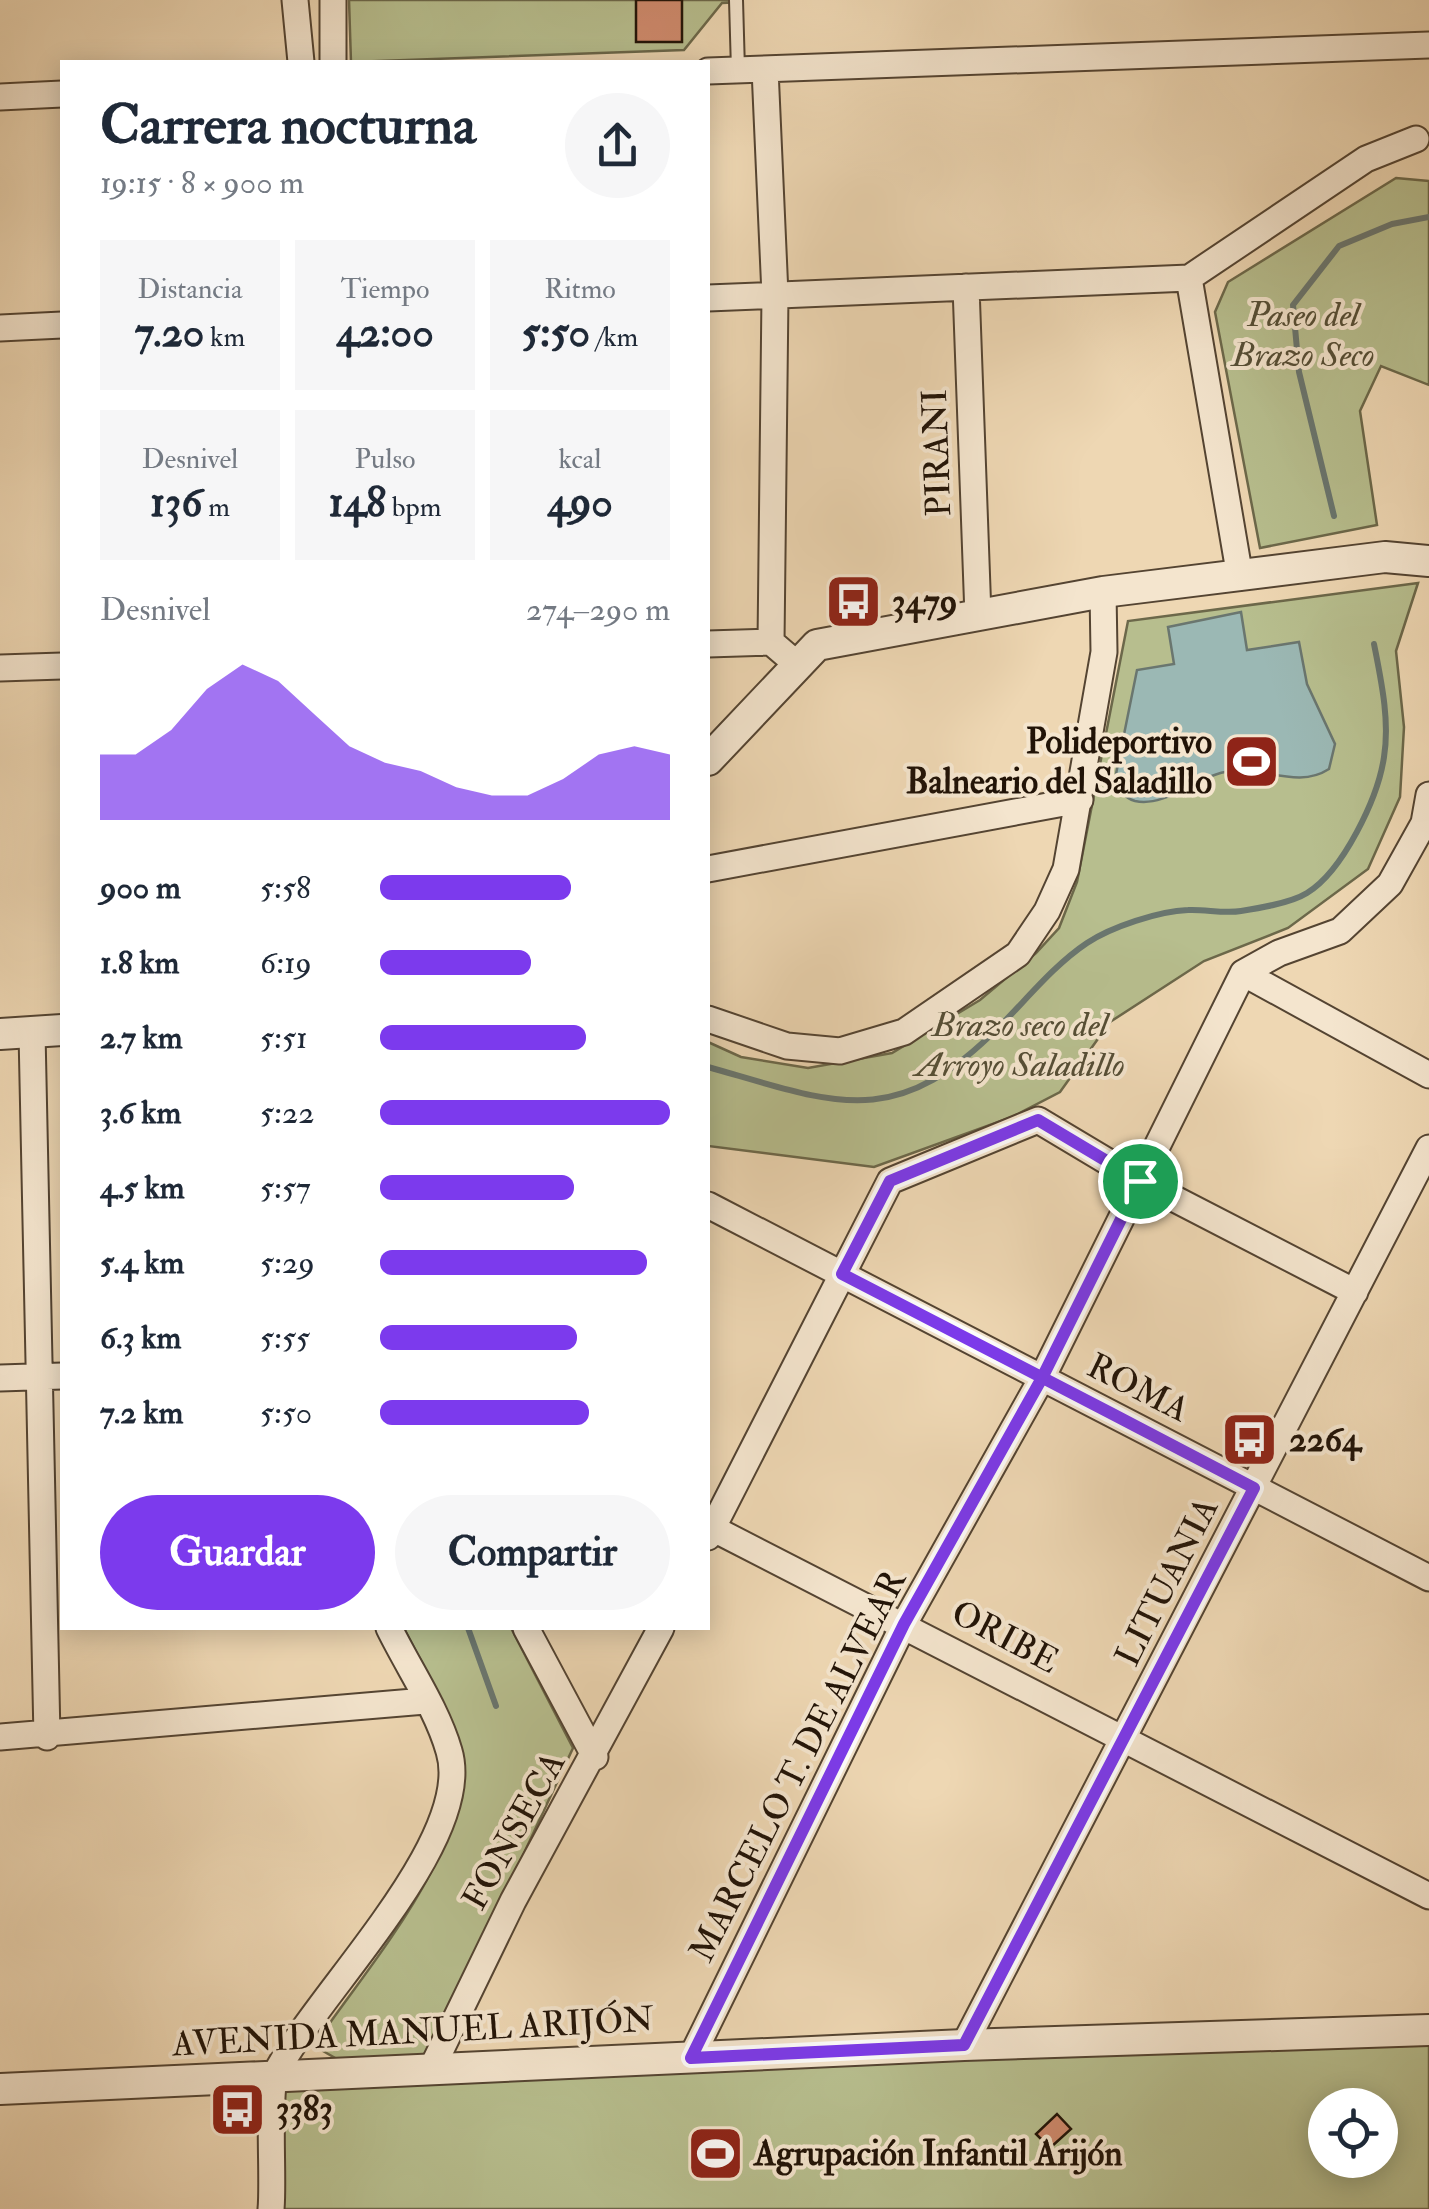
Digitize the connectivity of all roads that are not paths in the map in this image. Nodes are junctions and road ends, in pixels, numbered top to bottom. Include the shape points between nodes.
1 (296, 0) edge
2 (333, 0) edge
3 (736, 0) edge
4 (1429, 44) edge
5 (301, 60) edge
6 (333, 60) edge
7 (765, 69) junction
8 (738, 70) junction
9 (710, 71) edge
10 (60, 94) edge
11 (0, 97) edge
12 (1416, 139) dead end
13 (1190, 278) junction
14 (966, 287) junction
15 (775, 296) junction
16 (710, 298) edge
17 (60, 325) edge
18 (0, 328) edge
19 (1429, 560) edge
20 (1240, 577) junction
21 (1103, 592) junction
22 (978, 616) junction
23 (772, 642) junction
24 (710, 644) edge
25 (60, 666) edge
26 (798, 666) junction
27 (0, 668) edge
28 (710, 758) edge
29 (1429, 796) edge
30 (1080, 800) junction
31 (1426, 825) edge
32 (710, 869) edge
33 (1243, 973) junction
34 (710, 1020) edge
35 (60, 1030) edge
36 (32, 1033) junction
37 (0, 1034) edge
38 (1429, 1076) edge
39 (1429, 1148) edge
40 (1140, 1181) junction
41 (710, 1205) edge
42 (842, 1274) junction
43 (1355, 1292) junction
44 (51, 1376) edge
45 (0, 1378) edge
46 (1042, 1378) junction
47 (1254, 1488) junction
48 (710, 1528) edge
49 (710, 1530) edge
50 (1429, 1578) edge
51 (904, 1624) junction
52 (390, 1630) edge
53 (527, 1630) edge
54 (660, 1630) edge
55 (425, 1701) junction
56 (0, 1737) edge
57 (47, 1737) junction
58 (1125, 1740) junction
59 (594, 1757) junction
60 (1429, 1896) edge
61 (1429, 2030) edge
62 (964, 2045) junction
63 (691, 2058) junction
64 (431, 2070) junction
65 (274, 2076) junction
66 (0, 2089) edge
67 (271, 2209) edge

1 - 5 street
2 - 6 street
3 - 8 lane
4 - 7 street
7 - 8 street
7 - 15 street
8 - 9 street
10 - 11 street
12 - 13 street via 1366,159
13 - 14 street
13 - 20 street
14 - 15 street
14 - 22 street, PIRANI
15 - 16 street
15 - 23 street
17 - 18 street
19 - 20 street via 1373,558
20 - 21 street
21 - 22 street
21 - 30 street via 1104,652
22 - 26 street via 817,645
23 - 24 street
23 - 26 street
25 - 27 street
26 - 28 street
29 - 31 street
30 - 32 street
30 - 34 street via 1066,868 1048,911 1018,954 904,1032 840,1051 787,1046
31 - 33 street via 1390,884 1340,931
33 - 38 street
33 - 40 street, MARCELO T. DE ALVEAR
35 - 36 street
36 - 37 street
36 - 44 street
39 - 43 street, LITUANIA
40 - 42 street via 1038,1120 890,1181
40 - 43 street
40 - 46 street, MARCELO T. DE ALVEAR
41 - 42 street, ROMA
42 - 46 street, ROMA
42 - 48 street
43 - 47 street, LITUANIA
44 - 45 street
44 - 57 street
46 - 47 street, ROMA
46 - 51 street, MARCELO T. DE ALVEAR
47 - 50 street, ROMA
47 - 58 street, LITUANIA
49 - 51 street, ORIBE
51 - 58 street, ORIBE
51 - 63 street, MARCELO T. DE ALVEAR
52 - 55 street
53 - 59 street
54 - 59 street, FONSECA
55 - 57 street
55 - 65 street via 450,1752 445,1811 410,1881
56 - 57 street
58 - 60 street, ORIBE
58 - 62 street, LITUANIA
59 - 64 street, FONSECA via 513,1901
61 - 62 street, AVENIDA MANUEL ARIJÓN
62 - 63 street, AVENIDA MANUEL ARIJÓN
63 - 64 street, AVENIDA MANUEL ARIJÓN
64 - 65 street, AVENIDA MANUEL ARIJÓN
65 - 66 street, AVENIDA MANUEL ARIJÓN
65 - 67 street

